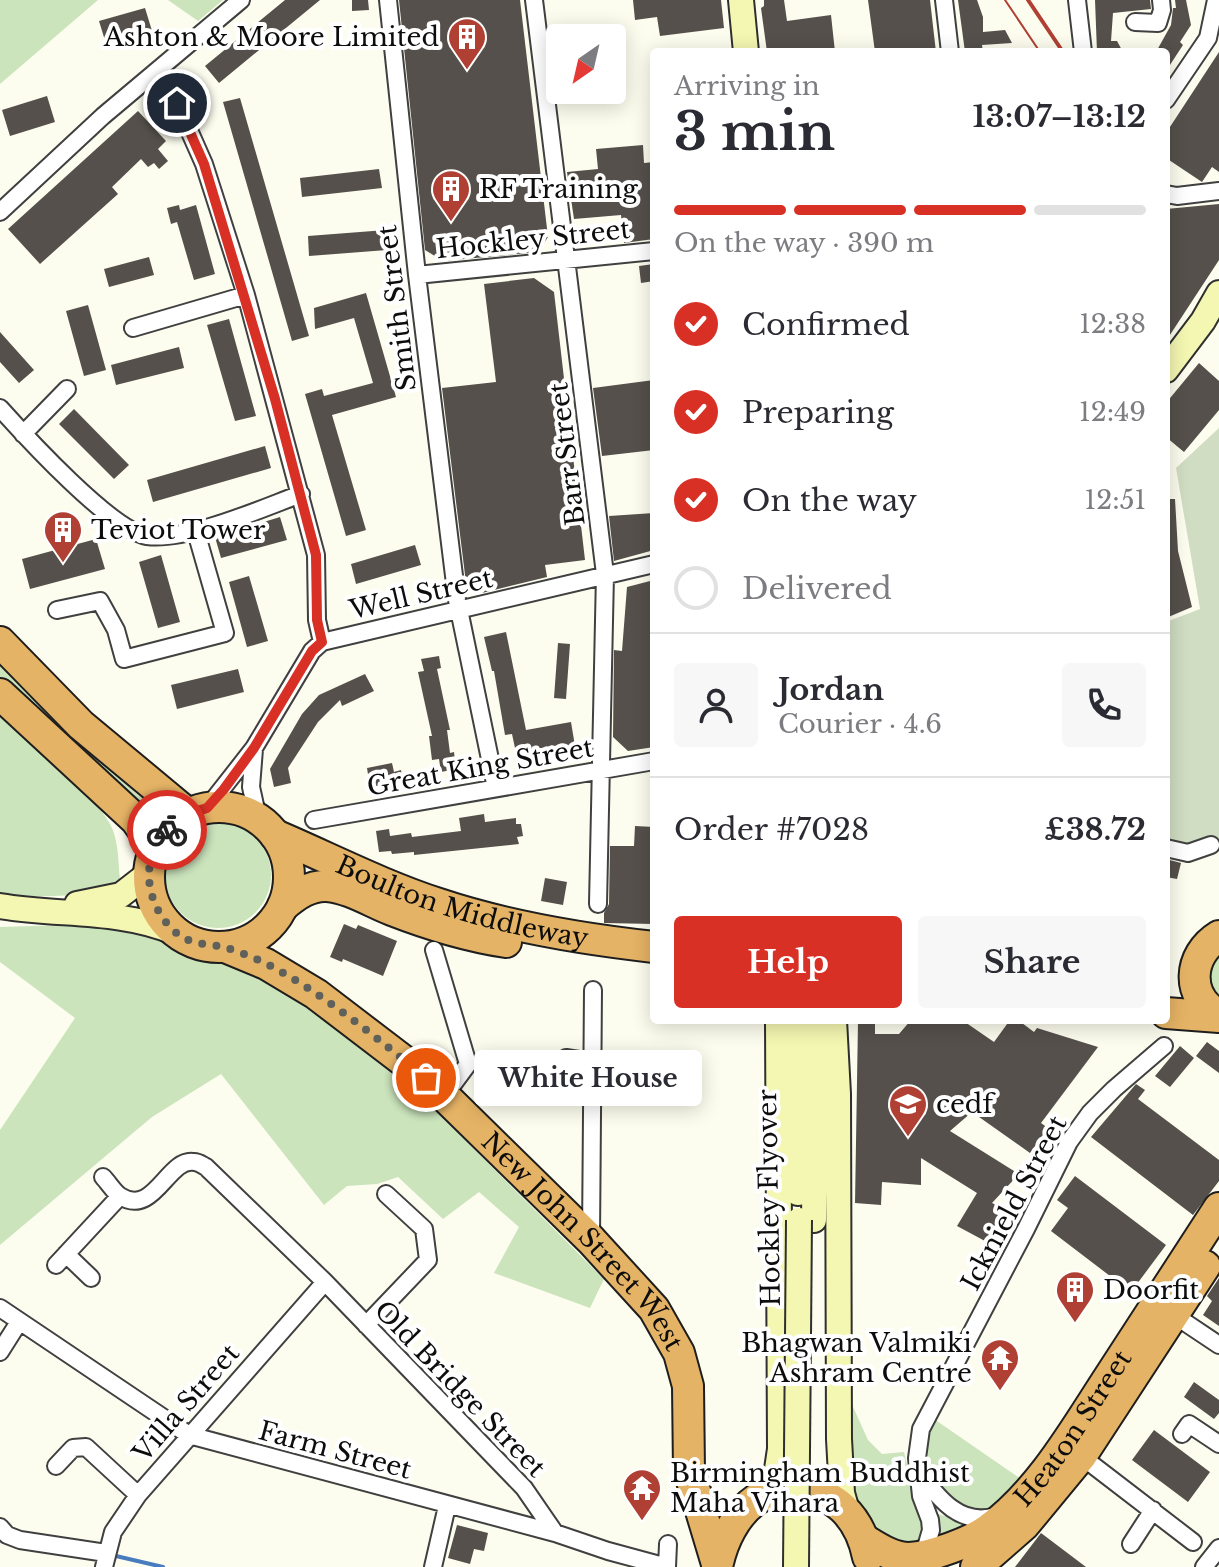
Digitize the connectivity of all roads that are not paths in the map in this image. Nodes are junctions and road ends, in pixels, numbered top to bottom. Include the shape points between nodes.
1 (241, 0) edge
2 (388, 0) edge
3 (534, 0) edge
4 (741, 0) edge
5 (944, 0) edge
6 (1077, 0) edge
7 (1161, 0) edge
8 (1216, 0) edge
9 (1135, 22) dead end
10 (746, 48) edge
11 (950, 48) edge
12 (1083, 48) edge
13 (153, 74) junction
14 (1170, 94) edge
15 (1219, 191) edge
16 (1171, 195) edge
17 (0, 212) edge
18 (650, 251) edge
19 (567, 258) junction
20 (417, 275) junction
21 (1219, 293) edge
22 (246, 295) junction
23 (133, 328) dead end
24 (1170, 365) edge
25 (67, 389) dead end
26 (0, 408) edge
27 (23, 434) junction
28 (301, 494) junction
29 (196, 532) junction
30 (650, 565) edge
31 (605, 574) junction
32 (57, 610) dead end
33 (459, 610) junction
34 (0, 642) edge
35 (322, 642) junction
36 (0, 694) edge
37 (254, 748) junction
38 (650, 762) edge
39 (601, 769) junction
40 (496, 788) junction
41 (198, 811) junction
42 (314, 820) dead end
43 (266, 827) junction
44 (1211, 845) dead end
45 (1170, 849) edge
46 (152, 860) junction
47 (598, 904) dead end
48 (0, 906) edge
49 (31, 911) junction
50 (278, 914) junction
51 (174, 932) junction
52 (1219, 936) edge
53 (225, 947) junction
54 (650, 947) edge
55 (434, 950) dead end
56 (1197, 957) junction
57 (650, 963) edge
58 (1170, 970) edge
59 (593, 990) dead end
60 (316, 994) junction
61 (1170, 1013) edge
62 (1219, 1016) edge
63 (778, 1024) edge
64 (793, 1024) edge
65 (816, 1024) edge
66 (834, 1024) edge
67 (1164, 1046) dead end
68 (1134, 1047) dead end
69 (566, 1058) dead end
70 (1147, 1061) junction
71 (592, 1062) junction
72 (445, 1095) junction
73 (103, 1177) dead end
74 (386, 1194) dead end
75 (120, 1196) junction
76 (1219, 1208) edge
77 (806, 1220) junction
78 (591, 1240) junction
79 (1219, 1244) edge
80 (91, 1278) dead end
81 (325, 1282) junction
82 (0, 1308) edge
83 (1183, 1321) dead end
84 (19, 1322) junction
85 (366, 1325) junction
86 (1219, 1345) edge
87 (0, 1352) edge
88 (1182, 1434) dead end
89 (189, 1435) junction
90 (1219, 1444) edge
91 (1081, 1456) junction
92 (56, 1466) dead end
93 (689, 1471) junction
94 (920, 1474) junction
95 (138, 1495) junction
96 (759, 1498) junction
97 (447, 1506) junction
98 (1153, 1510) junction
99 (847, 1511) junction
100 (1008, 1512) junction
101 (0, 1527) edge
102 (555, 1533) junction
103 (1193, 1542) dead end
104 (668, 1544) dead end
105 (1131, 1544) dead end
106 (1219, 1548) edge
107 (868, 1553) edge
108 (924, 1554) junction
109 (105, 1560) edge
110 (717, 1566) edge
111 (433, 1567) edge
112 (796, 1567) edge
113 (813, 1567) edge
114 (976, 1567) edge
115 (1204, 1567) edge

1 - 13 street
2 - 20 street, Smith Street
3 - 19 street, Barr Street
4 - 10 main road
5 - 11 street
6 - 12 street
7 - 9 street via 1158,23
8 - 14 street via 1208,38
13 - 17 street
13 - 22 street via 177,103 204,164
15 - 16 street
18 - 19 street, Hockley Street
19 - 20 street, Hockley Street
19 - 31 street, Barr Street
20 - 33 street, Smith Street
21 - 24 main road
22 - 23 street
22 - 28 street
25 - 27 street
26 - 27 street
27 - 29 street via 113,519 146,536
28 - 29 street
28 - 35 street via 316,555
29 - 32 street via 225,633 124,659 100,601
30 - 31 street, Well Street
31 - 33 street, Well Street
31 - 39 street, Barr Street
33 - 35 street, Well Street
33 - 40 street, Smith Street
34 - 41 highway via 81,725
35 - 37 street, Well Street
36 - 46 highway via 136,820
37 - 41 street, Well Street
37 - 43 street, Well Street via 251,787
38 - 39 street, Great King Street
39 - 40 street, Great King Street
39 - 47 street, Barr Street
40 - 42 street, Great King Street
41 - 43 highway via 233,809
41 - 46 highway via 174,822
43 - 50 highway via 284,851 289,869
43 - 54 highway, Boulton Middleway via 437,904 506,923
44 - 45 street via 1188,853
46 - 49 main road via 121,895
46 - 51 highway via 151,895
48 - 49 main road
49 - 51 main road via 121,916
50 - 53 highway via 252,939
50 - 57 highway, Boulton Middleway via 300,891 324,886 417,920 498,941
50 - 60 highway, New John Street West via 283,948
51 - 53 highway via 207,947
52 - 56 highway
53 - 60 highway, New John Street West
55 - 72 street via 468,1064
56 - 58 highway
56 - 62 highway via 1195,986 1200,1000
59 - 71 street
60 - 72 highway, New John Street West
61 - 62 highway
63 - 96 main road via 780,1449 776,1476
64 - 77 main road, Hockley Flyover
65 - 77 main road, Hockley Flyover
66 - 99 main road via 839,1439
67 - 70 street, Icknield Street
68 - 70 street
69 - 71 street
70 - 94 street, Icknield Street via 1090,1113 1054,1168 921,1429
71 - 78 street
72 - 78 highway, New John Street West
73 - 75 street
74 - 85 street via 424,1229 428,1260
75 - 80 street via 61,1259
75 - 81 street, Old Bridge Street via 148,1197 181,1164 193,1161 206,1167
76 - 100 highway, Heaton Street via 1076,1427
77 - 112 main road, Hockley Flyover, bridge
77 - 113 main road, Hockley Flyover
78 - 93 highway, New John Street West via 654,1309 679,1353 688,1386
79 - 91 highway, Heaton Street
81 - 85 street, Old Bridge Street
81 - 89 street, Villa Street
82 - 84 street, Farm Street
83 - 86 street
84 - 87 street
84 - 89 street, Farm Street
85 - 102 street, Old Bridge Street via 524,1488
88 - 90 street via 1189,1424
89 - 95 street, Villa Street
89 - 97 street, Farm Street
91 - 98 street
91 - 114 highway, Heaton Street via 1024,1525
92 - 95 street via 73,1448 86,1447
93 - 96 highway via 707,1498 721,1503
93 - 110 highway, New John Street West
94 - 100 street via 944,1505 968,1517 983,1520
94 - 108 street, Icknield Street via 931,1530
95 - 109 street, Villa Street via 113,1532
96 - 99 highway via 782,1490 808,1490 828,1496
96 - 110 highway via 735,1522
97 - 102 street, Farm Street
97 - 111 street
98 - 103 street
98 - 105 street
99 - 107 highway
100 - 108 highway, Heaton Street via 972,1539
101 - 109 street via 20,1540
102 - 104 street, Farm Street via 667,1567
106 - 115 street
107 - 108 highway, Heaton Street via 909,1558

